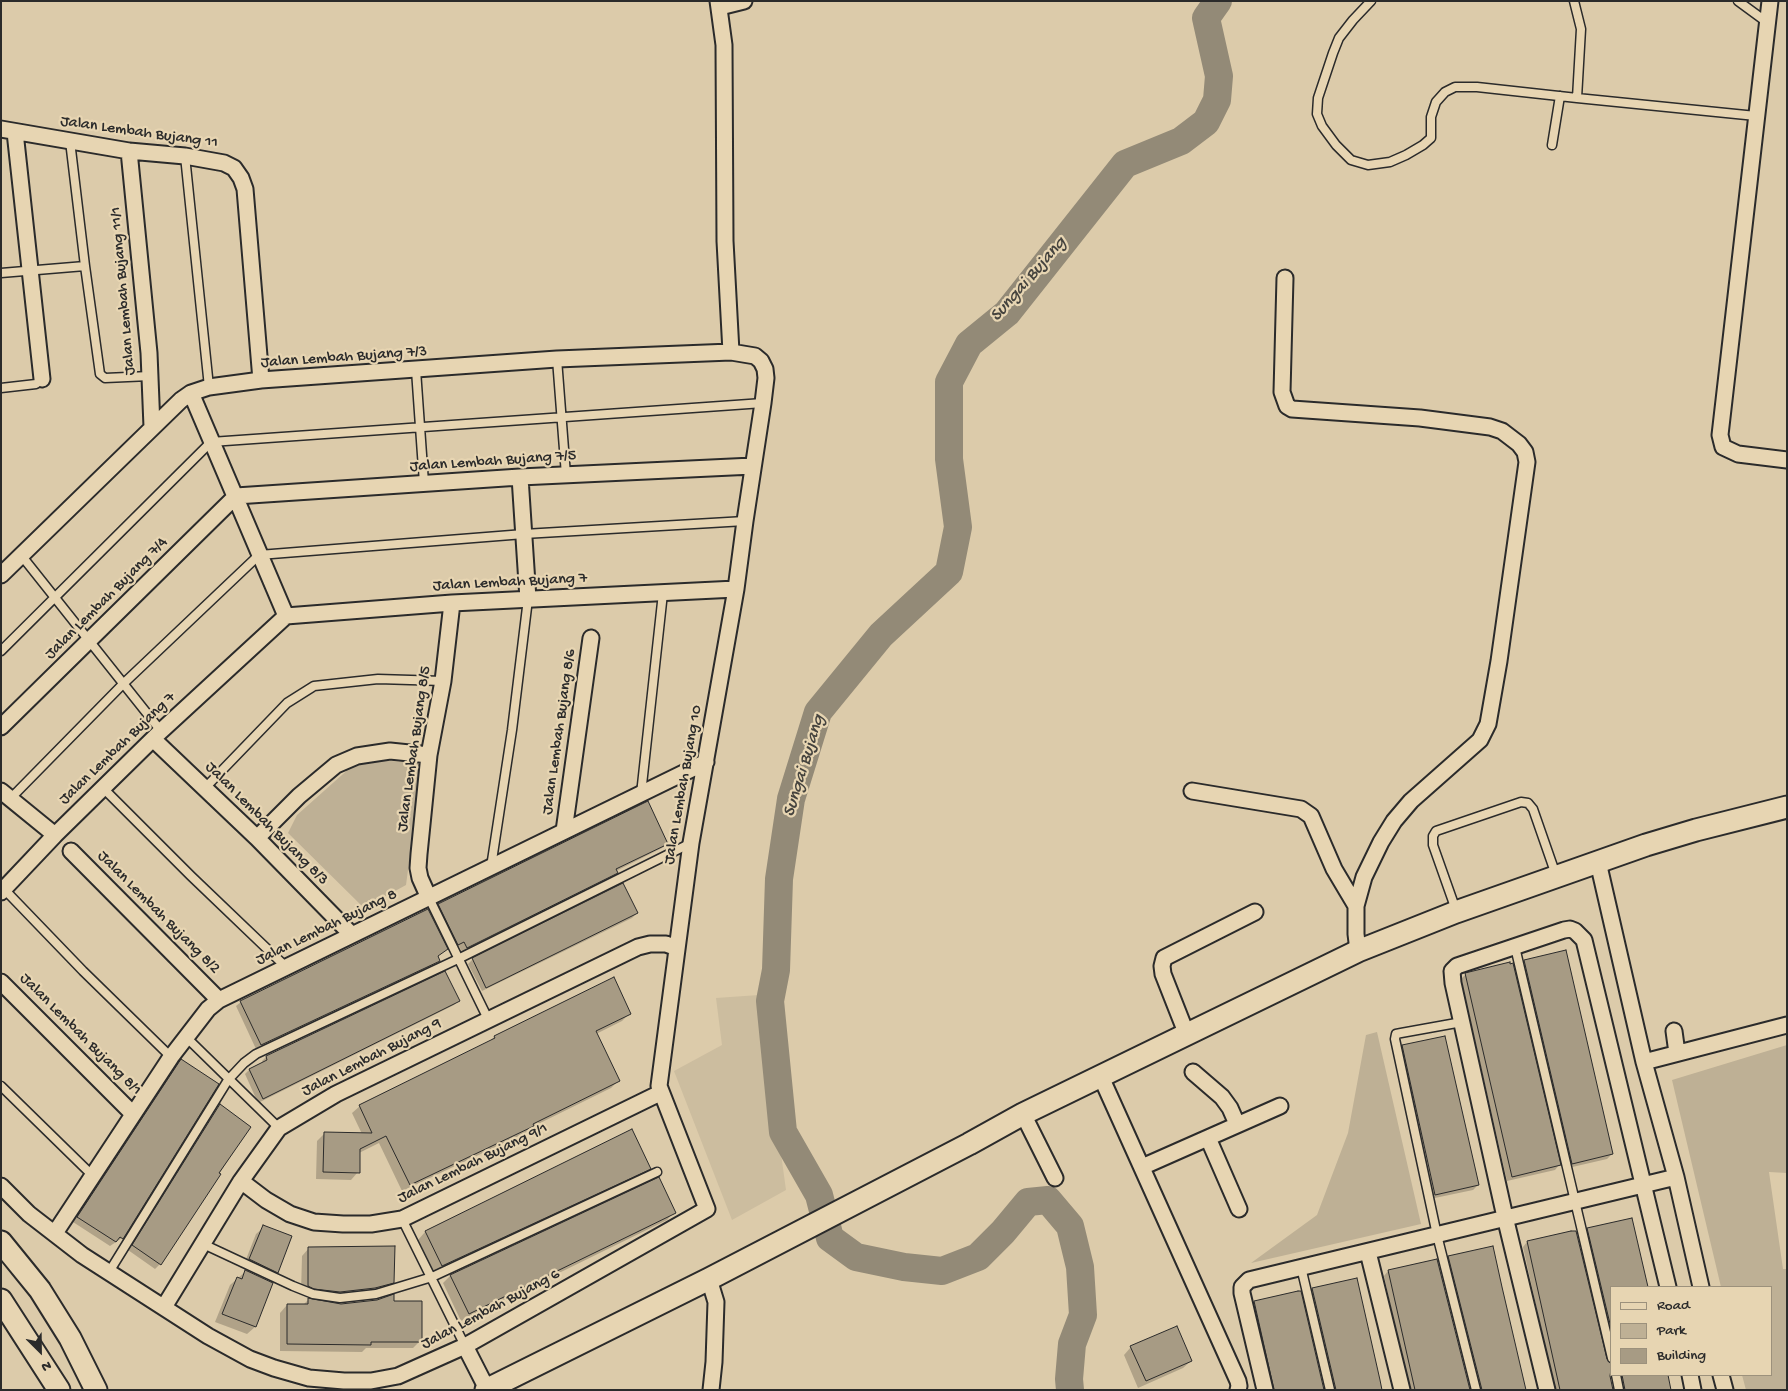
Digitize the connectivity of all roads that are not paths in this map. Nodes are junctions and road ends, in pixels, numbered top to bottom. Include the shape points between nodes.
1 (744, 1) edge
2 (1371, 1) edge
3 (1574, 1) edge
4 (1738, 1) edge
5 (1770, 1) edge
6 (719, 4) edge
7 (1768, 23) junction
8 (1560, 96) junction
9 (1577, 98) junction
10 (1756, 116) junction
11 (8, 131) edge
12 (70, 141) junction
13 (1552, 145) dead end
14 (129, 151) junction
15 (185, 156) junction
16 (85, 266) junction
17 (29, 271) junction
18 (1, 273) edge
19 (1285, 278) dead end
20 (731, 352) junction
21 (556, 359) junction
22 (761, 361) joint
23 (416, 370) junction
24 (150, 376) junction
25 (42, 379) joint
26 (261, 380) junction
27 (209, 387) junction
28 (1, 388) edge
29 (191, 393) junction
30 (763, 403) junction
31 (562, 417) junction
32 (419, 427) junction
33 (152, 428) junction
34 (211, 442) junction
35 (1787, 460) edge
36 (753, 466) junction
37 (566, 475) junction
38 (520, 477) junction
39 (424, 484) junction
40 (236, 496) junction
41 (744, 521) junction
42 (524, 534) junction
43 (21, 555) junction
44 (259, 555) junction
45 (1, 575) edge
46 (736, 589) junction
47 (663, 593) junction
48 (55, 599) junction
49 (528, 599) junction
50 (452, 603) junction
51 (286, 616) junction
52 (591, 638) dead end
53 (89, 642) junction
54 (1, 651) edge
55 (443, 681) junction
56 (123, 684) junction
57 (1, 726) edge
58 (157, 735) junction
59 (429, 755) junction
60 (706, 762) junction
61 (103, 788) junction
62 (206, 788) junction
63 (1192, 791) dead end
64 (6, 794) edge
65 (641, 794) junction
66 (1787, 807) edge
67 (564, 832) junction
68 (55, 834) junction
69 (257, 838) junction
70 (691, 843) junction
71 (71, 851) dead end
72 (1598, 862) junction
73 (491, 867) junction
74 (1557, 876) junction
75 (5, 885) edge
76 (429, 898) junction
77 (1356, 906) junction
78 (1255, 912) dead end
79 (1456, 912) junction
80 (352, 935) junction
81 (1515, 947) junction
82 (677, 948) junction
83 (1358, 950) junction
84 (458, 959) junction
85 (286, 966) junction
86 (1, 982) edge
87 (219, 1000) junction
88 (488, 1019) junction
89 (1462, 1022) junction
90 (1787, 1025) edge
91 (1674, 1031) dead end
92 (1187, 1036) junction
93 (186, 1037) junction
94 (1677, 1053) junction
95 (171, 1057) junction
96 (1644, 1062) junction
97 (1194, 1072) dead end
98 (1101, 1078) junction
99 (228, 1080) junction
100 (1, 1086) edge
101 (660, 1093) junction
102 (1280, 1106) dead end
103 (133, 1114) junction
104 (1023, 1114) junction
105 (1237, 1124) junction
106 (278, 1128) junction
107 (1208, 1138) junction
108 (1142, 1167) junction
109 (657, 1172) dead end
110 (92, 1175) junction
111 (1676, 1176) junction
112 (1055, 1178) dead end
113 (241, 1181) junction
114 (1642, 1185) junction
115 (1, 1186) edge
116 (1575, 1200) junction
117 (707, 1209) joint
118 (1239, 1209) dead end
119 (1505, 1218) junction
120 (402, 1219) junction
121 (55, 1233) junction
122 (1437, 1235) junction
123 (1, 1242) edge
124 (203, 1244) junction
125 (1368, 1252) junction
126 (1301, 1267) junction
127 (109, 1272) junction
128 (432, 1277) junction
129 (709, 1279) junction
130 (1668, 1286) edge
131 (1701, 1286) edge
132 (1, 1300) edge
133 (164, 1307) junction
134 (465, 1346) junction
135 (1610, 1349) edge
136 (1616, 1376) edge
137 (1690, 1376) edge
138 (1721, 1376) edge
139 (59, 1390) edge
140 (96, 1390) edge
141 (486, 1390) edge
142 (711, 1390) edge
143 (1238, 1390) edge
144 (1265, 1390) edge
145 (1330, 1390) edge
146 (1402, 1390) edge
147 (1476, 1390) edge
148 (1547, 1390) edge
149 (1619, 1390) edge
150 (1693, 1390) edge
151 (1725, 1390) edge

1 - 6 street
2 - 8 lane via 1339,38 1318,98 1317,114 1322,126 1351,160 1368,165 1390,162 1423,145 1430,138 1431,116 1436,102 1455,87
3 - 9 lane via 1581,29
4 - 7 lane
5 - 7 street
6 - 20 street via 724,45 724,241
7 - 10 street
8 - 9 lane
8 - 13 lane
9 - 10 lane
10 - 35 street via 1720,435 1724,448 1738,454
11 - 12 street, Jalan Lembah Bujang 11
11 - 17 street
12 - 14 street, Jalan Lembah Bujang 11
12 - 16 lane
14 - 15 street, Jalan Lembah Bujang 11
14 - 24 street, Jalan Lembah Bujang 11/1
15 - 26 street, Jalan Lembah Bujang 11 via 224,162 234,168 245,189
15 - 27 lane
16 - 17 lane
16 - 24 lane via 100,374 105,378
17 - 18 lane
17 - 25 street
19 - 77 street via 1282,392 1287,406 1490,426 1519,444 1527,462 1488,724 1480,740 1411,801 1394,821 1364,877
20 - 21 street, Jalan Lembah Bujang 7/3
20 - 22 street, Jalan Lembah Bujang 7/3 via 749,354
21 - 23 street, Jalan Lembah Bujang 7/3
21 - 31 lane
22 - 30 street, Jalan Lembah Bujang 10 via 766,378
23 - 26 street, Jalan Lembah Bujang 7/3
23 - 32 lane
24 - 33 street, Jalan Lembah Bujang 11/1
25 - 28 lane via 36,384
26 - 27 street, Jalan Lembah Bujang 7/3
27 - 29 street, Jalan Lembah Bujang 7/3
29 - 33 street, Jalan Lembah Bujang 7/3
29 - 34 street
30 - 31 lane
30 - 36 street, Jalan Lembah Bujang 10
31 - 32 lane
31 - 37 lane
32 - 34 lane
32 - 39 lane
33 - 43 street, Jalan Lembah Bujang 7/3
34 - 40 street
34 - 48 lane
36 - 37 street, Jalan Lembah Bujang 7/5
36 - 41 street, Jalan Lembah Bujang 10
37 - 38 street, Jalan Lembah Bujang 7/5
38 - 39 street, Jalan Lembah Bujang 7/5
38 - 42 street
39 - 40 street, Jalan Lembah Bujang 7/5
40 - 44 street
40 - 53 street, Jalan Lembah Bujang 7/4
41 - 42 lane
41 - 46 street, Jalan Lembah Bujang 10
42 - 44 lane
42 - 49 street
43 - 45 street, Jalan Lembah Bujang 7/3
43 - 48 lane
44 - 51 street
44 - 56 lane
46 - 47 street, Jalan Lembah Bujang 7
46 - 60 street, Jalan Lembah Bujang 10
47 - 49 street, Jalan Lembah Bujang 7
47 - 65 lane
48 - 53 lane
48 - 54 lane
49 - 50 street, Jalan Lembah Bujang 7
49 - 73 lane
50 - 51 street, Jalan Lembah Bujang 7
50 - 55 street, Jalan Lembah Bujang 8/5
51 - 58 street, Jalan Lembah Bujang 7
52 - 67 street, Jalan Lembah Bujang 8/6
53 - 56 lane
53 - 57 street, Jalan Lembah Bujang 7/4
55 - 59 street, Jalan Lembah Bujang 8/5
55 - 62 lane via 378,679 314,686 287,703
56 - 58 lane
56 - 64 lane
58 - 61 street, Jalan Lembah Bujang 7
58 - 62 street, Jalan Lembah Bujang 8/3
59 - 69 street via 390,750 357,756 336,765
59 - 76 street, Jalan Lembah Bujang 8/5 via 418,868
60 - 65 street, Jalan Lembah Bujang 8
60 - 70 street, Jalan Lembah Bujang 10
61 - 68 street, Jalan Lembah Bujang 7
61 - 85 lane
62 - 69 street, Jalan Lembah Bujang 8/3
63 - 77 street via 1306,812 1314,820 1334,869
64 - 68 street
65 - 67 street, Jalan Lembah Bujang 8
66 - 72 street via 1696,830
67 - 73 street, Jalan Lembah Bujang 8
68 - 75 street, Jalan Lembah Bujang 7
69 - 80 street, Jalan Lembah Bujang 8/3
70 - 82 street, Jalan Lembah Bujang 10
70 - 84 lane
71 - 87 street, Jalan Lembah Bujang 8/2
72 - 74 street
72 - 96 street
73 - 76 street, Jalan Lembah Bujang 8
74 - 79 street
74 - 79 lane via 1533,809 1525,802 1436,831 1433,845
75 - 95 lane via 83,971
76 - 80 street, Jalan Lembah Bujang 8
76 - 84 lane
77 - 83 street
78 - 92 street via 1164,958 1163,974
79 - 83 street
80 - 85 street, Jalan Lembah Bujang 8
81 - 89 street via 1461,964 1452,971
81 - 114 street via 1570,929 1584,940
81 - 116 lane
82 - 88 street, Jalan Lembah Bujang 9 via 666,944 638,947
82 - 101 street, Jalan Lembah Bujang 10
83 - 92 street
84 - 88 lane
84 - 99 lane via 256,1054
85 - 87 street, Jalan Lembah Bujang 8
86 - 103 street, Jalan Lembah Bujang 8/1
87 - 93 street, Jalan Lembah Bujang 8
88 - 106 street, Jalan Lembah Bujang 9 via 336,1094
89 - 119 street
89 - 122 lane via 1396,1034 1395,1039
90 - 94 street
91 - 94 street
92 - 98 street
93 - 95 street, Jalan Lembah Bujang 8
93 - 99 lane
94 - 96 street
95 - 103 street, Jalan Lembah Bujang 8
96 - 111 street
97 - 105 street via 1222,1097
98 - 104 street
98 - 108 street
99 - 106 lane
99 - 127 lane
100 - 110 lane
101 - 117 street, Jalan Lembah Bujang 10
101 - 120 street, Jalan Lembah Bujang 9/1
102 - 105 street
103 - 110 street, Jalan Lembah Bujang 8
104 - 112 street
104 - 129 street
105 - 107 street
106 - 113 street, Jalan Lembah Bujang 9
107 - 108 street
107 - 118 street
108 - 143 street via 1238,1381
109 - 128 lane
110 - 121 street, Jalan Lembah Bujang 8
111 - 114 street
111 - 131 street
113 - 120 street, Jalan Lembah Bujang 9/1 via 290,1214 314,1222 371,1224
113 - 124 street, Jalan Lembah Bujang 9
114 - 116 street
114 - 130 street
115 - 121 street, Jalan Lembah Bujang 6 via 29,1214
116 - 119 street
116 - 135 lane
117 - 134 street, Jalan Lembah Bujang 6
119 - 122 street
119 - 148 street
120 - 128 lane
121 - 127 street, Jalan Lembah Bujang 6
122 - 125 street
122 - 147 lane
123 - 140 street via 40,1290 70,1338
124 - 128 lane via 292,1286 313,1294 340,1298 376,1294
124 - 133 street, Jalan Lembah Bujang 9
125 - 126 street
125 - 146 street
126 - 144 street via 1249,1280 1242,1287
126 - 145 lane
127 - 133 street, Jalan Lembah Bujang 6
128 - 134 lane
129 - 141 street
129 - 142 street via 716,1302
132 - 139 street
133 - 134 street, Jalan Lembah Bujang 6 via 250,1359 309,1378 370,1381 398,1376
134 - 141 street
136 - 149 lane
137 - 150 street
138 - 151 street

